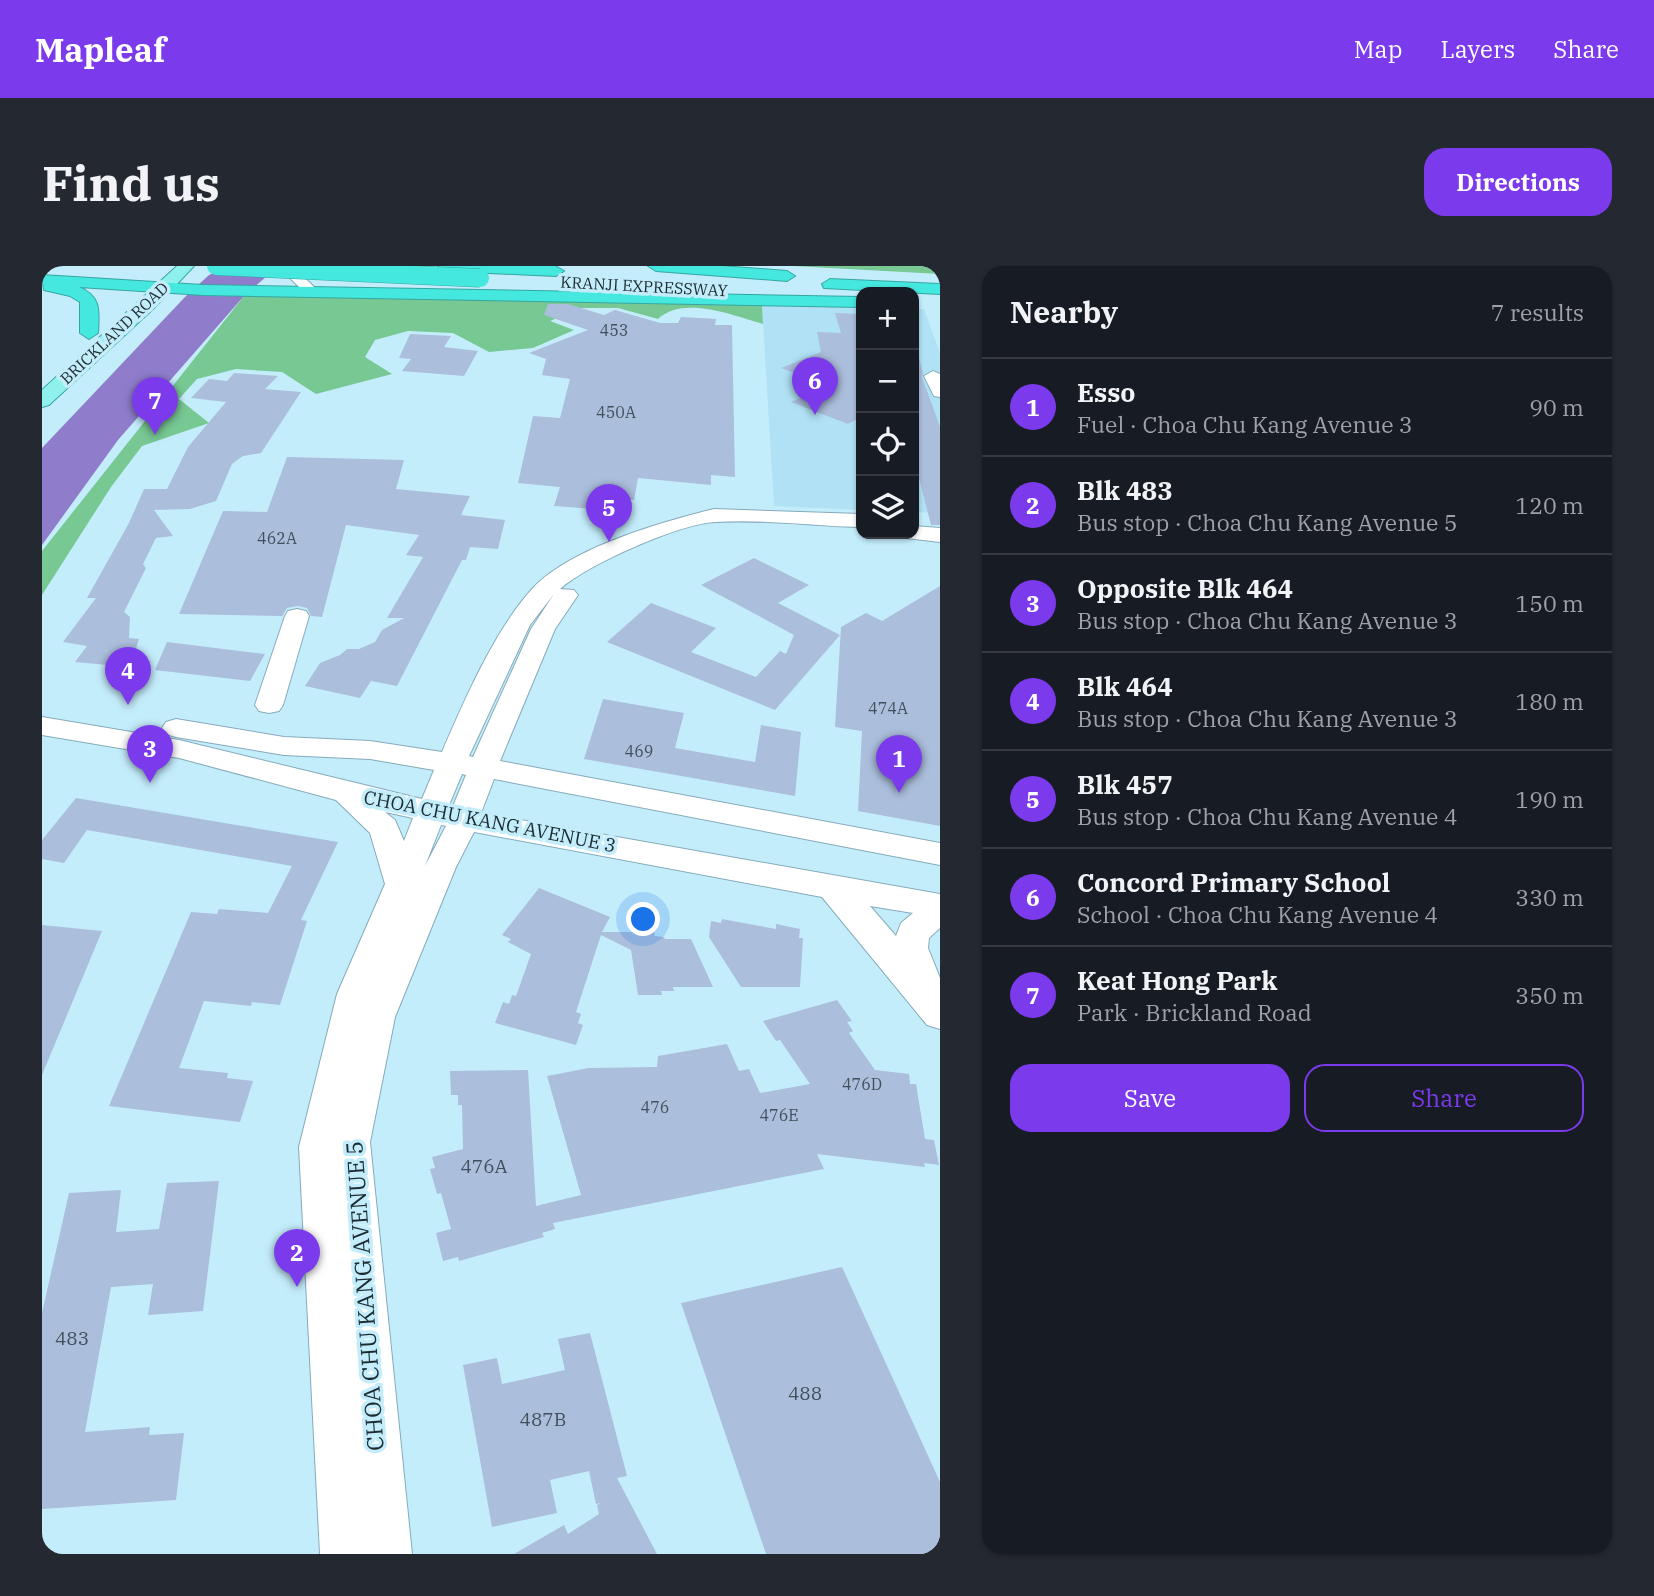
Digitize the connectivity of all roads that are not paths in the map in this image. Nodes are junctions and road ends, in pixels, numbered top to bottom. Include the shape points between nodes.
1 (186, 266) edge
2 (216, 266) edge
3 (311, 266) edge
4 (446, 266) edge
5 (652, 271) edge
6 (580, 272) dead end
7 (483, 273) junction
8 (158, 281) junction
9 (42, 282) edge
10 (856, 288) edge
11 (940, 289) edge
12 (193, 291) junction
13 (312, 292) junction
14 (919, 294) edge
15 (856, 296) edge
16 (919, 297) edge
17 (940, 301) edge
18 (856, 302) edge
19 (146, 306) junction
20 (107, 316) dead end
21 (89, 333) junction
22 (42, 375) edge
23 (43, 399) edge
24 (856, 521) edge
25 (919, 523) edge
26 (940, 524) edge
27 (856, 531) edge
28 (919, 533) edge
29 (940, 534) edge
30 (297, 616) dead end
31 (269, 705) dead end
32 (42, 706) edge
33 (469, 722) junction
34 (500, 725) junction
35 (42, 726) edge
36 (370, 750) junction
37 (452, 764) junction
38 (482, 769) junction
39 (554, 780) junction
40 (343, 792) junction
41 (432, 811) junction
42 (464, 819) junction
43 (940, 835) edge
44 (568, 839) junction
45 (877, 841) junction
46 (940, 854) edge
47 (440, 867) junction
48 (401, 884) junction
49 (831, 886) junction
50 (940, 906) edge
51 (940, 914) edge
52 (381, 968) junction
53 (937, 1010) edge
54 (346, 1554) edge
55 (386, 1554) edge

1 - 8 main road, BRICKLAND ROAD
2 - 7 highway, KRANJI EXPRESSWAY, bridge
3 - 13 street via 295,276
4 - 7 highway, KRANJI EXPRESSWAY
5 - 10 highway, KRANJI EXPRESSWAY
6 - 7 highway, KRANJI EXPRESSWAY
7 - 15 highway, KRANJI EXPRESSWAY
8 - 9 highway via 132,293
8 - 12 highway
8 - 19 main road, BRICKLAND ROAD
9 - 21 highway via 87,300 91,307
11 - 14 highway, KRANJI EXPRESSWAY
12 - 13 highway
12 - 19 highway
13 - 18 highway
16 - 17 highway
19 - 23 main road, BRICKLAND ROAD
20 - 21 main road, BRICKLAND ROAD
21 - 22 main road, BRICKLAND ROAD
24 - 33 street, CHOA CHU KANG AVENUE 5 via 714,515 626,543 572,570 541,593 518,624
25 - 26 street
27 - 34 street, CHOA CHU KANG AVENUE 5 via 723,526 686,533 604,572 563,597 543,629
28 - 29 street
30 - 31 street
32 - 36 street via 284,746
33 - 36 street via 448,732
33 - 37 street, CHOA CHU KANG AVENUE 5
34 - 38 street, CHOA CHU KANG AVENUE 5
34 - 39 street via 507,745 532,770
35 - 40 street, CHOA CHU KANG AVENUE 3 via 179,749
36 - 37 street
37 - 38 street
37 - 41 street, CHOA CHU KANG AVENUE 5
38 - 39 street
38 - 42 street, CHOA CHU KANG AVENUE 5
39 - 45 street
40 - 41 street, CHOA CHU KANG AVENUE 3
40 - 48 street via 384,828
41 - 42 street, CHOA CHU KANG AVENUE 3
41 - 48 street, CHOA CHU KANG AVENUE 5
42 - 44 street, CHOA CHU KANG AVENUE 3
42 - 47 street, CHOA CHU KANG AVENUE 5
43 - 45 street via 882,825
44 - 47 street via 518,835 483,842
44 - 49 street, CHOA CHU KANG AVENUE 3
45 - 46 street
47 - 52 street, CHOA CHU KANG AVENUE 5
48 - 52 street, CHOA CHU KANG AVENUE 5
49 - 50 street, CHOA CHU KANG AVENUE 3
49 - 53 street
51 - 53 street via 913,932 911,948
52 - 54 street, CHOA CHU KANG AVENUE 5 via 355,994 318,1147
52 - 55 street, CHOA CHU KANG AVENUE 5 via 377,1017 349,1142

